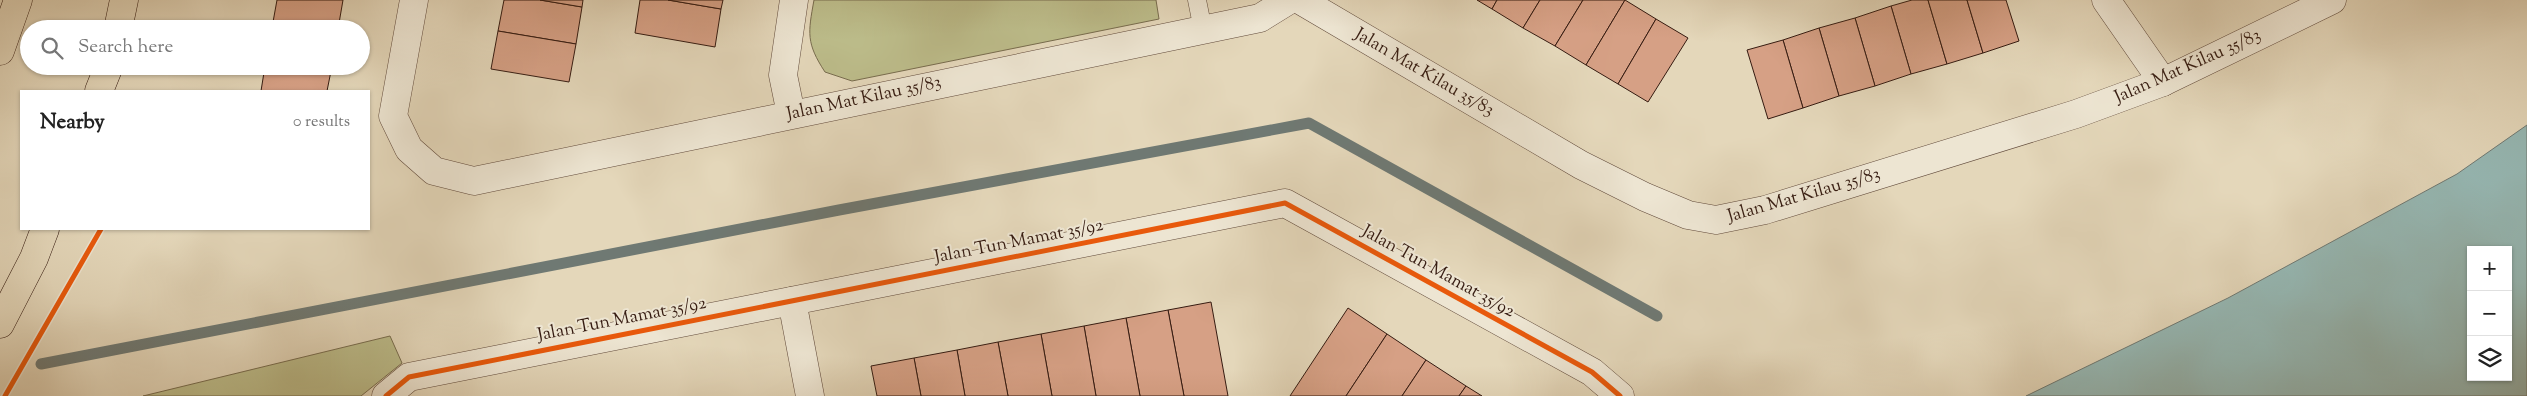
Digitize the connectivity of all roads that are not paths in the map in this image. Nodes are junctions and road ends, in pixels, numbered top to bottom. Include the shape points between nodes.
1 (18, 0) edge
2 (124, 0) edge
3 (414, 0) edge
4 (794, 0) edge
5 (1196, 0) edge
6 (1289, 0) edge
7 (1300, 0) edge
8 (2106, 0) edge
9 (2332, 0) edge
10 (120, 20) edge
11 (1203, 30) junction
12 (0, 51) edge
13 (106, 75) edge
14 (2163, 82) junction
15 (100, 90) edge
16 (791, 114) junction
17 (45, 230) edge
18 (792, 301) junction
19 (0, 324) edge
20 (386, 396) edge
21 (810, 396) edge
22 (1620, 396) edge

1 - 12 main road
2 - 10 main road
3 - 16 street, Jalan Mat Kilau 35/83 via 393,116 409,148 434,171 474,180
4 - 16 street via 783,74
5 - 11 lane
6 - 11 street, Jalan Mat Kilau 35/83 via 1260,18
7 - 14 street, Jalan Mat Kilau 35/83 via 1581,165 1645,198 1688,215 1716,220 1765,210 2076,114
8 - 14 street
9 - 14 street, Jalan Mat Kilau 35/83
11 - 16 street, Jalan Mat Kilau 35/83
13 - 15 main road
17 - 19 main road
18 - 20 street, Jalan Tun Mamat 35/92 via 409,377
18 - 21 street
18 - 22 street, Jalan Tun Mamat 35/92 via 1286,203 1592,372

